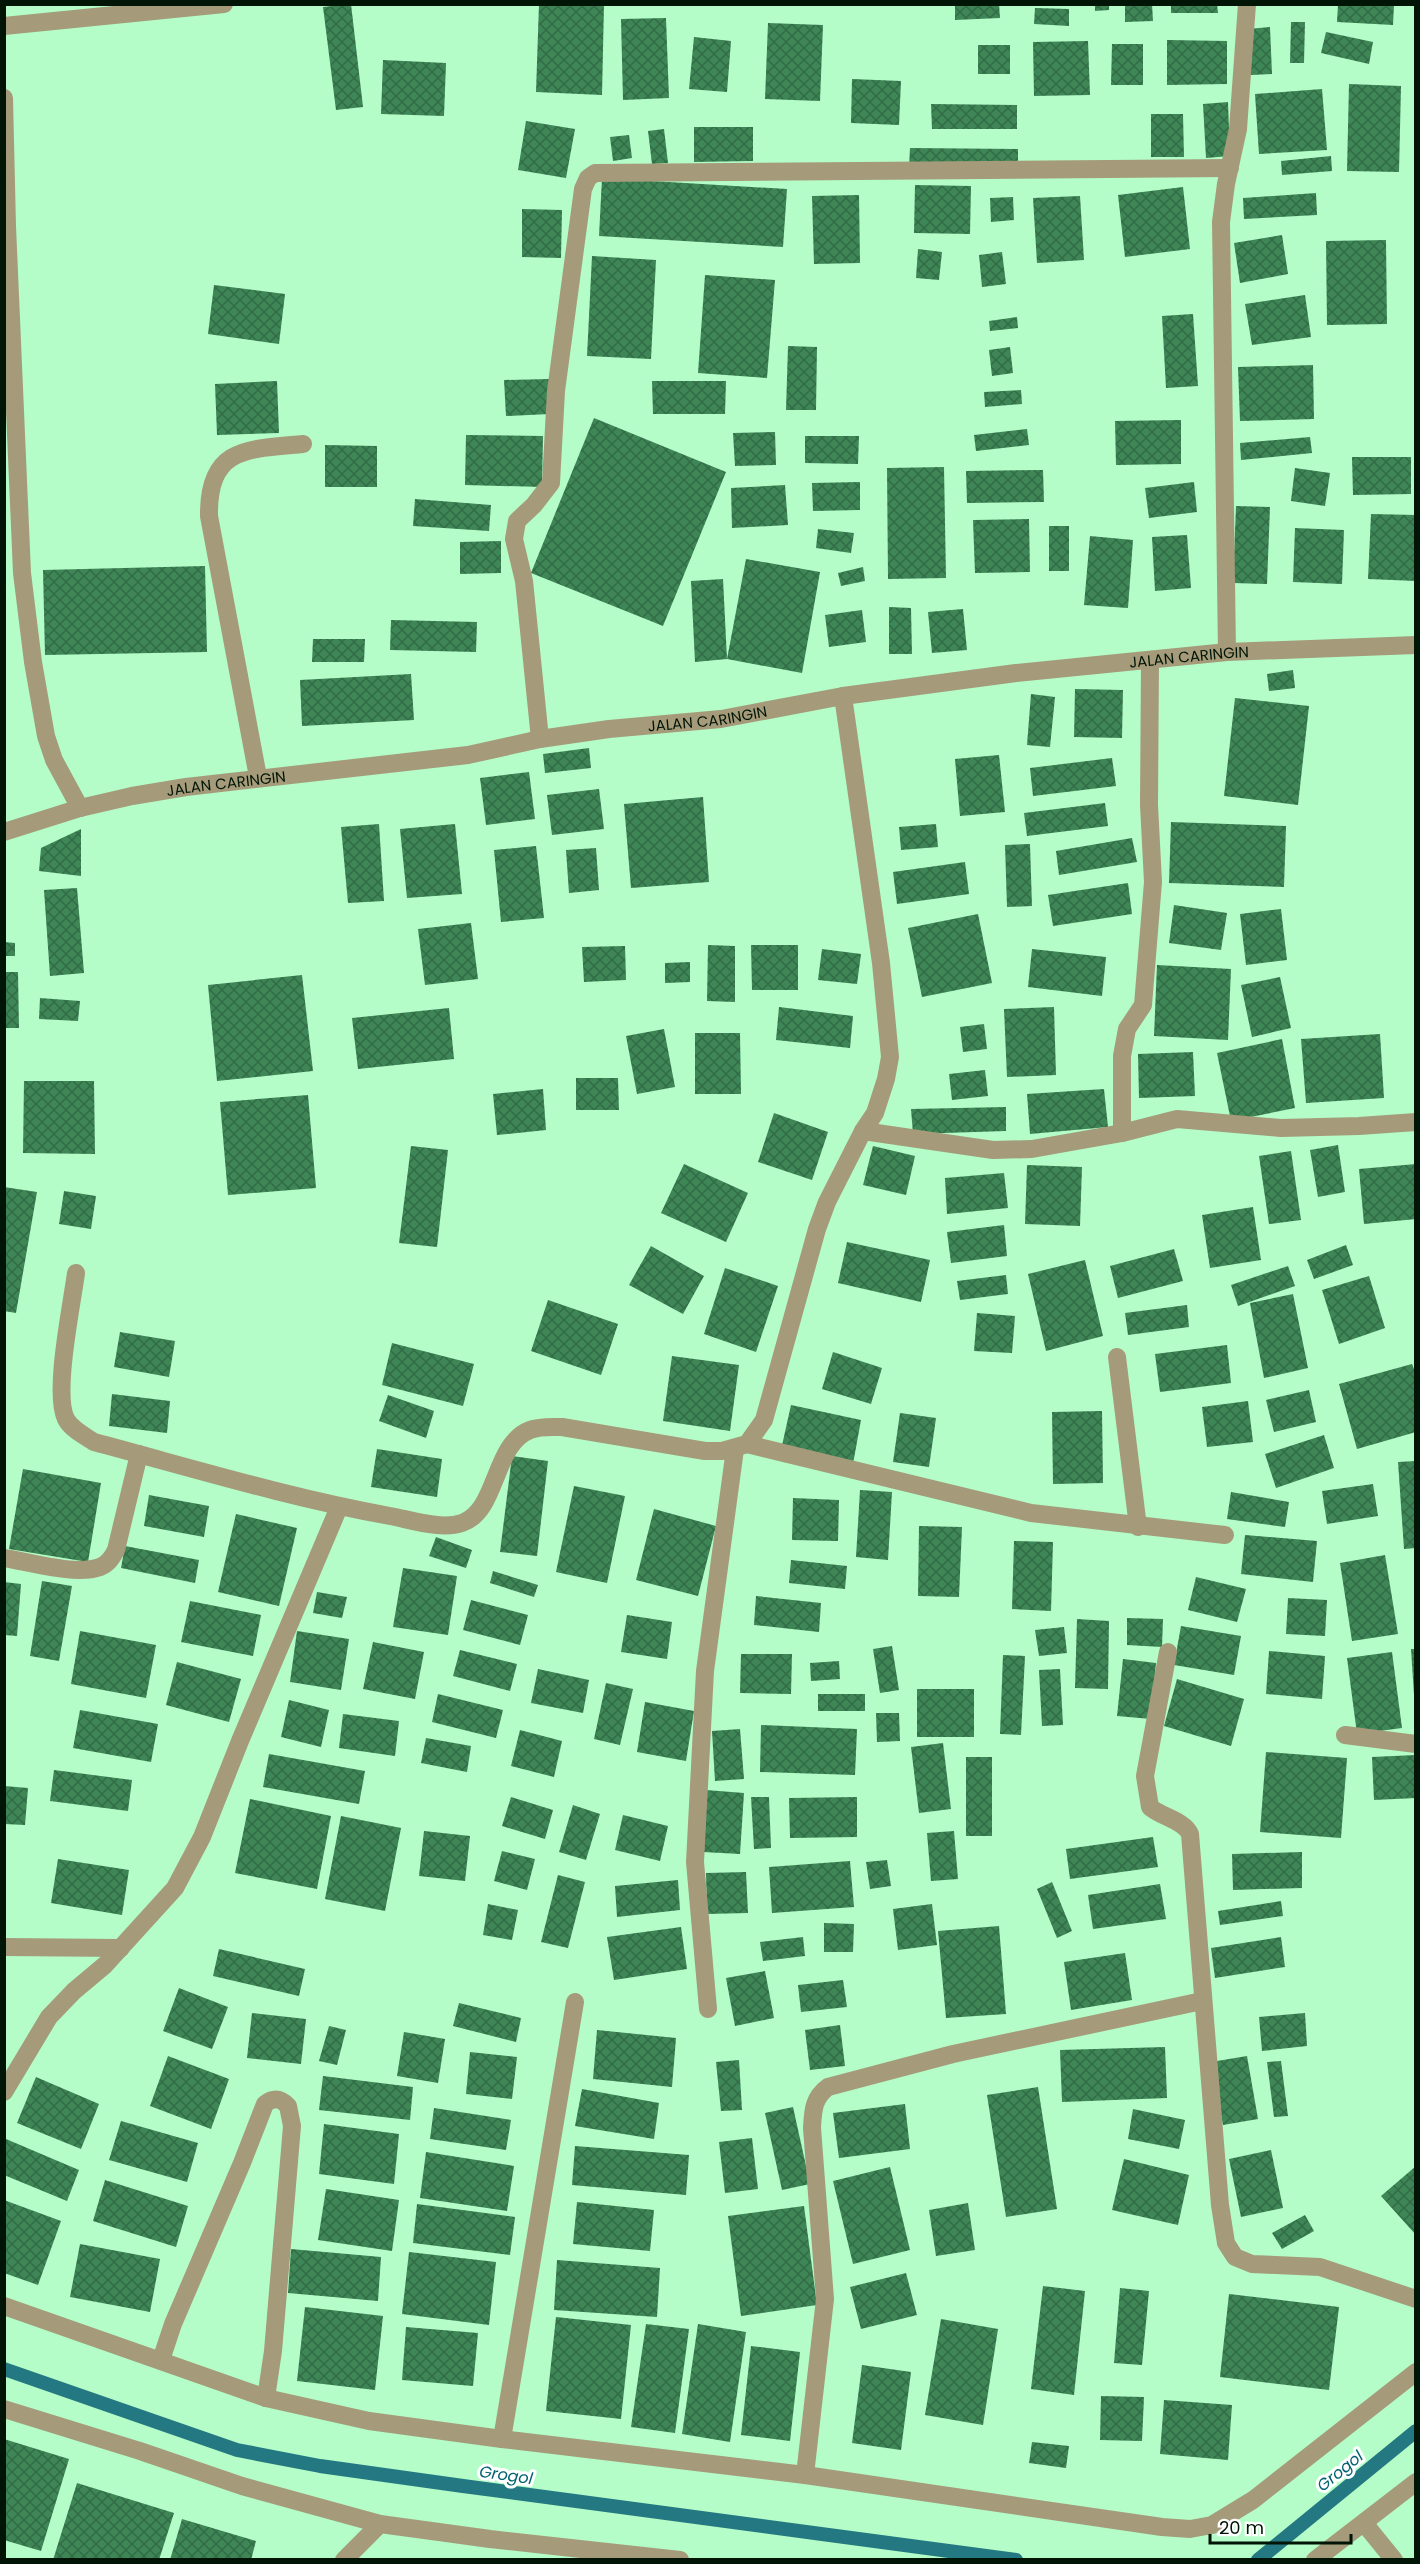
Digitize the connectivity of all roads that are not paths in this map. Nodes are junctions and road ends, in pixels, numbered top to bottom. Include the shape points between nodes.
1 (224, 4) edge
2 (1247, 4) edge
3 (4, 26) edge
4 (4, 98) edge
5 (1230, 168) junction
6 (303, 444) dead end
7 (1416, 645) edge
8 (1227, 652) junction
9 (1150, 660) junction
10 (843, 696) junction
11 (540, 739) junction
12 (258, 777) junction
13 (81, 808) junction
14 (4, 832) edge
15 (1416, 1122) edge
16 (863, 1131) junction
17 (1122, 1133) junction
18 (76, 1273) dead end
19 (1117, 1358) dead end
20 (741, 1446) junction
21 (139, 1454) junction
22 (339, 1507) junction
23 (1138, 1527) junction
24 (1225, 1535) dead end
25 (4, 1558) edge
26 (1168, 1652) dead end
27 (1345, 1735) dead end
28 (1416, 1744) edge
29 (4, 1947) edge
30 (121, 1948) junction
31 (1202, 2001) junction
32 (575, 2002) dead end
33 (708, 2009) dead end
34 (4, 2092) edge
35 (1416, 2299) edge
36 (4, 2306) edge
37 (160, 2360) junction
38 (1416, 2372) edge
39 (266, 2398) junction
40 (4, 2409) edge
41 (502, 2439) junction
42 (805, 2475) junction
43 (1416, 2482) edge
44 (1364, 2523) junction
45 (380, 2524) junction
46 (344, 2559) edge
47 (680, 2559) edge
48 (1315, 2559) edge
49 (1394, 2559) edge

1 - 3 street
2 - 5 street via 1238,129
4 - 13 street via 22,573 46,736 54,760
5 - 8 street via 1221,242
5 - 11 street via 595,173 588,178 583,189 556,391 550,483 517,521 514,539 524,581
6 - 12 street via 238,453 213,478 209,495 209,516
7 - 8 street, JALAN CARINGIN
8 - 9 street, JALAN CARINGIN
9 - 10 street, JALAN CARINGIN
9 - 17 street via 1149,805 1154,882 1143,1005 1127,1029 1122,1056
10 - 11 street, JALAN CARINGIN via 721,719
10 - 16 street via 881,963 890,1057 882,1098
11 - 12 street, JALAN CARINGIN via 468,755
12 - 13 street, JALAN CARINGIN via 132,796
13 - 14 street, JALAN CARINGIN
15 - 17 street via 1281,1128 1177,1119
16 - 17 street via 993,1150 1032,1149
16 - 20 street via 827,1202 771,1402 757,1432
18 - 21 street via 62,1384 66,1420 94,1442
19 - 23 street
20 - 22 street via 705,1451 543,1427 530,1430 512,1443 482,1505 460,1524 432,1524
20 - 23 street via 1031,1513
20 - 33 street via 705,1671 695,1862
21 - 22 street
21 - 25 street via 116,1550 102,1567 78,1570
22 - 30 street via 190,1862 175,1888
23 - 24 street
26 - 31 street via 1145,1776 1150,1807 1181,1824 1190,1834
27 - 28 street
29 - 30 street
30 - 34 street via 50,2017
31 - 35 street via 1222,2229 1234,2257 1252,2264 1320,2267
31 - 42 street via 953,2054 828,2087 819,2094 813,2107 812,2128 825,2299
32 - 41 street
36 - 37 street
37 - 39 street
37 - 39 street via 265,2104 271,2099 280,2100 288,2106 292,2126
38 - 42 street via 1253,2500 1212,2524 1190,2529
39 - 41 street via 369,2421
40 - 45 street via 242,2486
41 - 42 street
43 - 44 street
44 - 48 street
44 - 49 street
45 - 46 street
45 - 47 street via 490,2540

